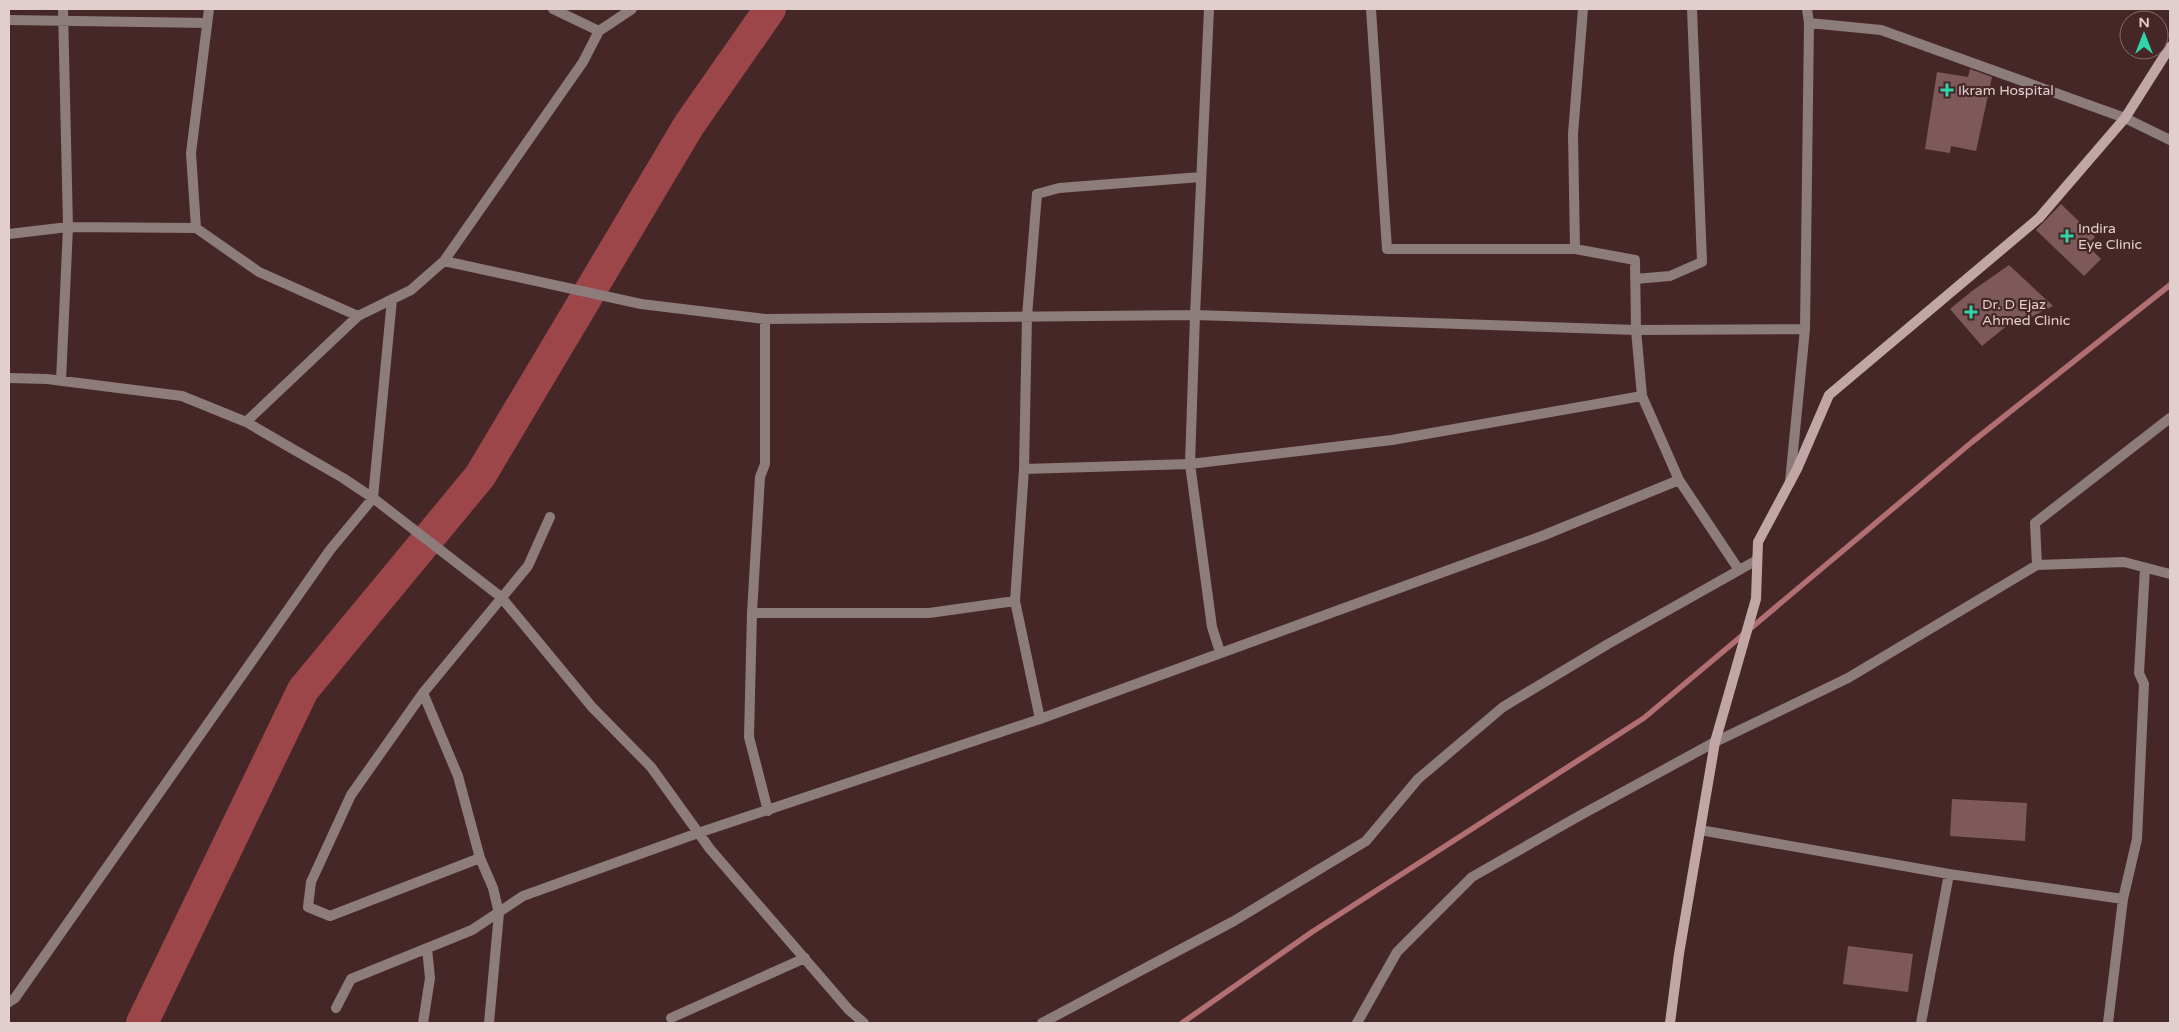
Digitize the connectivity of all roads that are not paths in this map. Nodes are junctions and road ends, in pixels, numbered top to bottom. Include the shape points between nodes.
1 (63, 9) edge
2 (209, 9) edge
3 (553, 9) edge
4 (632, 9) edge
5 (1209, 9) edge
6 (1371, 9) edge
7 (1583, 9) edge
8 (1692, 9) edge
9 (1807, 9) edge
10 (9, 20) edge
11 (64, 21) junction
12 (207, 22) junction
13 (1808, 22) junction
14 (600, 31) junction
15 (2170, 47) edge
16 (2125, 118) junction
17 (2170, 140) edge
18 (1201, 176) junction
19 (68, 227) junction
20 (196, 228) junction
21 (9, 234) edge
22 (1574, 249) junction
23 (444, 262) junction
24 (1635, 279) junction
25 (392, 299) junction
26 (1195, 315) junction
27 (358, 316) junction
28 (1027, 316) junction
29 (765, 319) junction
30 (1805, 329) junction
31 (1636, 330) junction
32 (9, 378) edge
33 (61, 381) junction
34 (1642, 396) junction
35 (2170, 418) edge
36 (246, 422) junction
37 (1190, 464) junction
38 (1024, 468) junction
39 (1679, 480) junction
40 (1790, 482) junction
41 (373, 498) junction
42 (550, 518) dead end
43 (1757, 560) junction
44 (2037, 564) junction
45 (2145, 568) junction
46 (1739, 570) junction
47 (2170, 574) edge
48 (501, 597) junction
49 (1015, 601) junction
50 (752, 613) junction
51 (1220, 652) junction
52 (423, 693) junction
53 (1040, 718) junction
54 (1715, 742) junction
55 (768, 811) junction
56 (1700, 830) junction
57 (698, 833) junction
58 (480, 858) junction
59 (1949, 874) junction
60 (2123, 899) junction
61 (499, 913) junction
62 (426, 948) junction
63 (805, 958) junction
64 (9, 1002) edge
65 (336, 1008) dead end
66 (671, 1018) dead end
67 (423, 1023) edge
68 (489, 1023) edge
69 (864, 1023) edge
70 (1042, 1023) edge
71 (1356, 1023) edge
72 (1670, 1023) edge
73 (1921, 1023) edge
74 (2108, 1023) edge

1 - 11 street
2 - 12 street
3 - 14 street
4 - 14 street
5 - 18 street
6 - 22 street via 1386,249
7 - 22 street via 1573,134
8 - 24 street via 1702,262 1670,276
9 - 13 street
10 - 11 street
11 - 12 street
11 - 19 street
12 - 20 street via 191,153
13 - 16 street via 1881,30
13 - 30 street
14 - 23 street via 583,62
15 - 16 street
16 - 17 street
16 - 40 street via 2039,218 1829,395
18 - 26 street
18 - 28 street via 1059,188 1037,194
19 - 20 street
19 - 21 street
19 - 33 street
20 - 27 street via 259,272
22 - 24 street via 1635,260
23 - 25 street via 411,290
23 - 29 street via 641,304
24 - 31 street
25 - 27 street
25 - 41 street
26 - 28 street
26 - 31 street
26 - 37 street
27 - 36 street
28 - 29 street
28 - 38 street
29 - 50 street via 765,464 760,477
30 - 31 street
30 - 40 street
31 - 34 street
32 - 33 street
33 - 36 street via 182,396
34 - 37 street via 1392,440
34 - 39 street
35 - 44 street via 2035,524
36 - 41 street
37 - 38 street
37 - 51 street via 1212,627
38 - 49 street
39 - 46 street
39 - 51 street via 1542,536
40 - 43 street via 1758,542
41 - 48 street
41 - 64 street via 330,550 15,998
42 - 48 street via 528,566
43 - 46 street
43 - 54 street via 1756,599
44 - 45 street via 2124,562
44 - 54 street via 1848,678
45 - 47 street
45 - 60 street via 2139,673 2144,684 2137,840
46 - 70 street via 1503,707 1418,780 1366,841 1234,921
48 - 52 street
48 - 57 street via 592,707 651,767
49 - 50 street via 929,613
49 - 53 street
50 - 55 street via 749,737
51 - 53 street
52 - 58 street via 458,776
52 - 58 street via 351,795 311,882 308,907 330,916
53 - 55 street
54 - 56 street
54 - 71 street via 1472,877 1397,952
55 - 57 street
56 - 59 street
56 - 72 street
57 - 61 street via 523,896
57 - 63 street
58 - 61 street
59 - 60 street
59 - 73 street
60 - 74 street
61 - 62 street via 472,930
61 - 68 street
62 - 65 street via 351,979
62 - 67 street via 430,978
63 - 66 street
63 - 69 street

